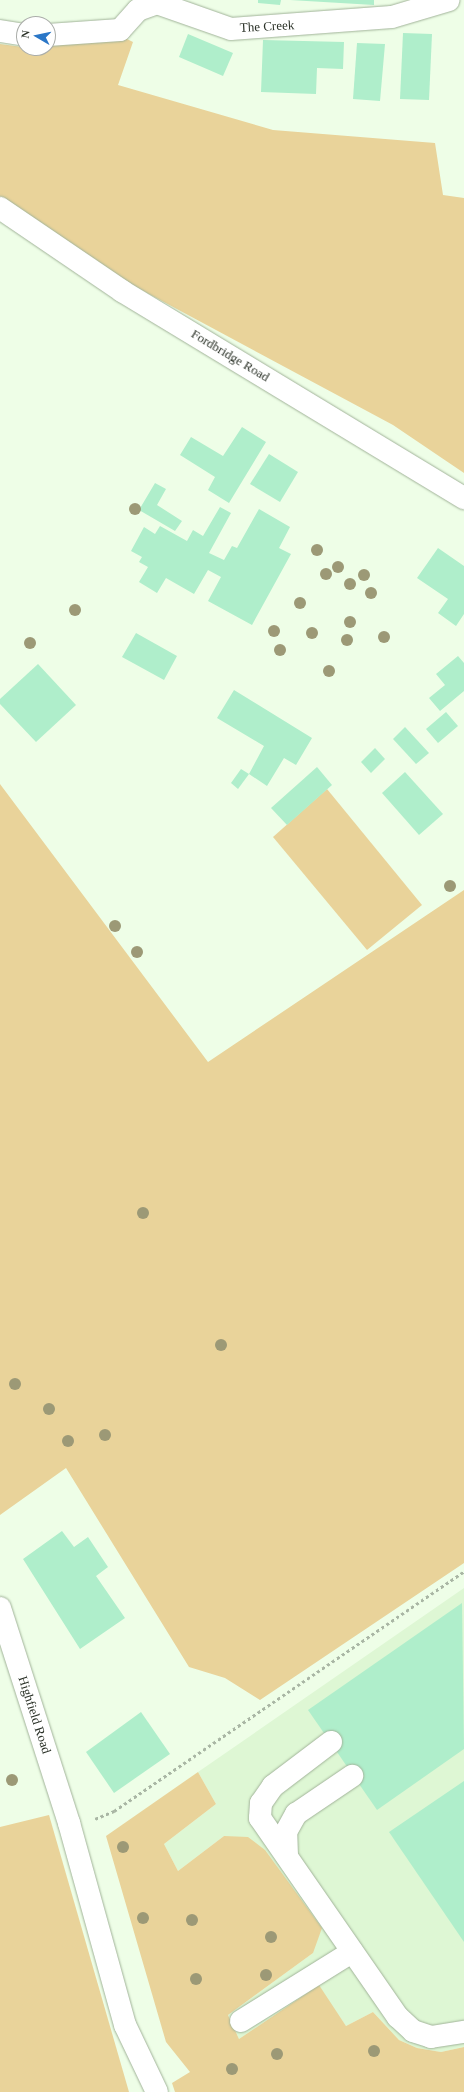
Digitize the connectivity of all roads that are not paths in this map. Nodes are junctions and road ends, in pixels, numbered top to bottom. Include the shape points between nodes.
1 (449, 0) edge
2 (0, 31) edge
3 (16, 33) edge
4 (56, 35) edge
5 (0, 208) edge
6 (464, 498) edge
7 (0, 1608) edge
8 (331, 1742) dead end
9 (352, 1776) dead end
10 (287, 1856) junction
11 (352, 1952) junction
12 (241, 2021) dead end
13 (464, 2032) edge
14 (156, 2092) edge

1 - 4 street, The Creek via 392,17 245,28 231,28 157,3 138,10 120,30
2 - 3 street
5 - 6 street, Fordbridge Road via 122,291
7 - 14 street, Highfield Road via 69,1823 125,2025
8 - 10 street via 273,1786 261,1803 260,1818
9 - 10 street via 296,1814 286,1832
10 - 11 street
11 - 12 street
11 - 13 street via 398,2017 413,2031 431,2037

